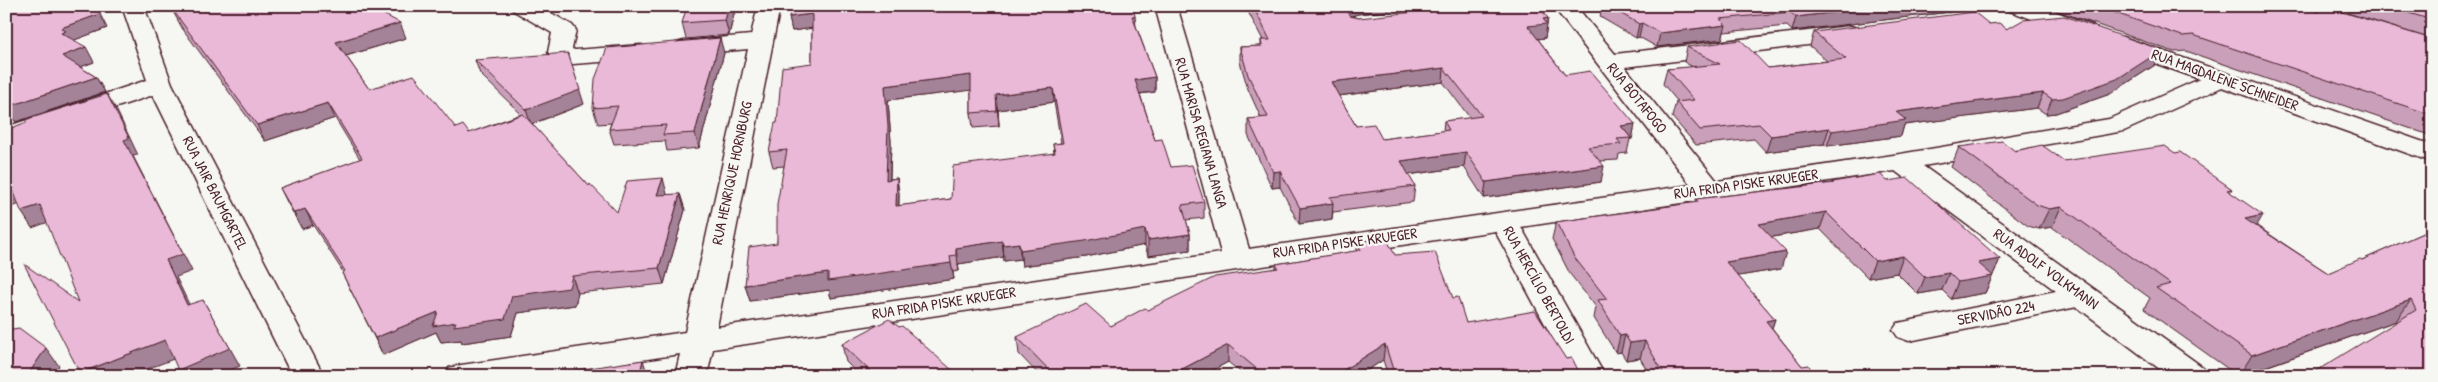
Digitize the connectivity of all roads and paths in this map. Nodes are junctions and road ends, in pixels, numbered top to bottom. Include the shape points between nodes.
1 (133, 6) edge
2 (522, 6) edge
3 (769, 6) edge
4 (1166, 6) edge
5 (1564, 6) edge
6 (2018, 6) edge
7 (1870, 31) edge
8 (760, 41) junction
9 (1608, 62) junction
10 (2220, 79) junction
11 (160, 84) junction
12 (6, 136) edge
13 (2432, 154) edge
14 (1900, 162) junction
15 (1710, 190) junction
16 (1503, 220) junction
17 (1237, 259) junction
18 (2082, 296) junction
19 (1909, 330) dead end
20 (698, 340) junction
21 (308, 376) edge
22 (461, 376) edge
23 (691, 376) edge
24 (1589, 376) edge
25 (2192, 376) edge

1 - 11 street, RUA JAIR BAUMGARTEL
2 - 8 street via 564,30 560,52 573,57
3 - 8 street, RUA HENRIQUE HORNBURG
4 - 17 street, RUA MARISA REGIANA LANGA
5 - 9 street, RUA BOTAFOGO
6 - 10 street, RUA MAGDALENE SCHNEIDER
7 - 9 street
8 - 20 street, RUA HENRIQUE HORNBURG
9 - 15 street, RUA BOTAFOGO
10 - 13 street, RUA MAGDALENE SCHNEIDER
10 - 14 street, RUA FRIDA PISKE KRUEGER via 2115,126
11 - 12 street
11 - 21 street, RUA JAIR BAUMGARTEL
14 - 15 street, RUA FRIDA PISKE KRUEGER
14 - 18 street, RUA ADOLF VOLKMANN
15 - 16 street, RUA FRIDA PISKE KRUEGER
16 - 17 street, RUA FRIDA PISKE KRUEGER
16 - 24 street, RUA HERCÍLIO BERTOLDI
17 - 20 street, RUA FRIDA PISKE KRUEGER
18 - 19 street, SERVIDÃO 224
18 - 25 street, RUA ADOLF VOLKMANN
20 - 22 street, RUA FRIDA PISKE KRUEGER
20 - 23 street, RUA HENRIQUE HORNBURG

